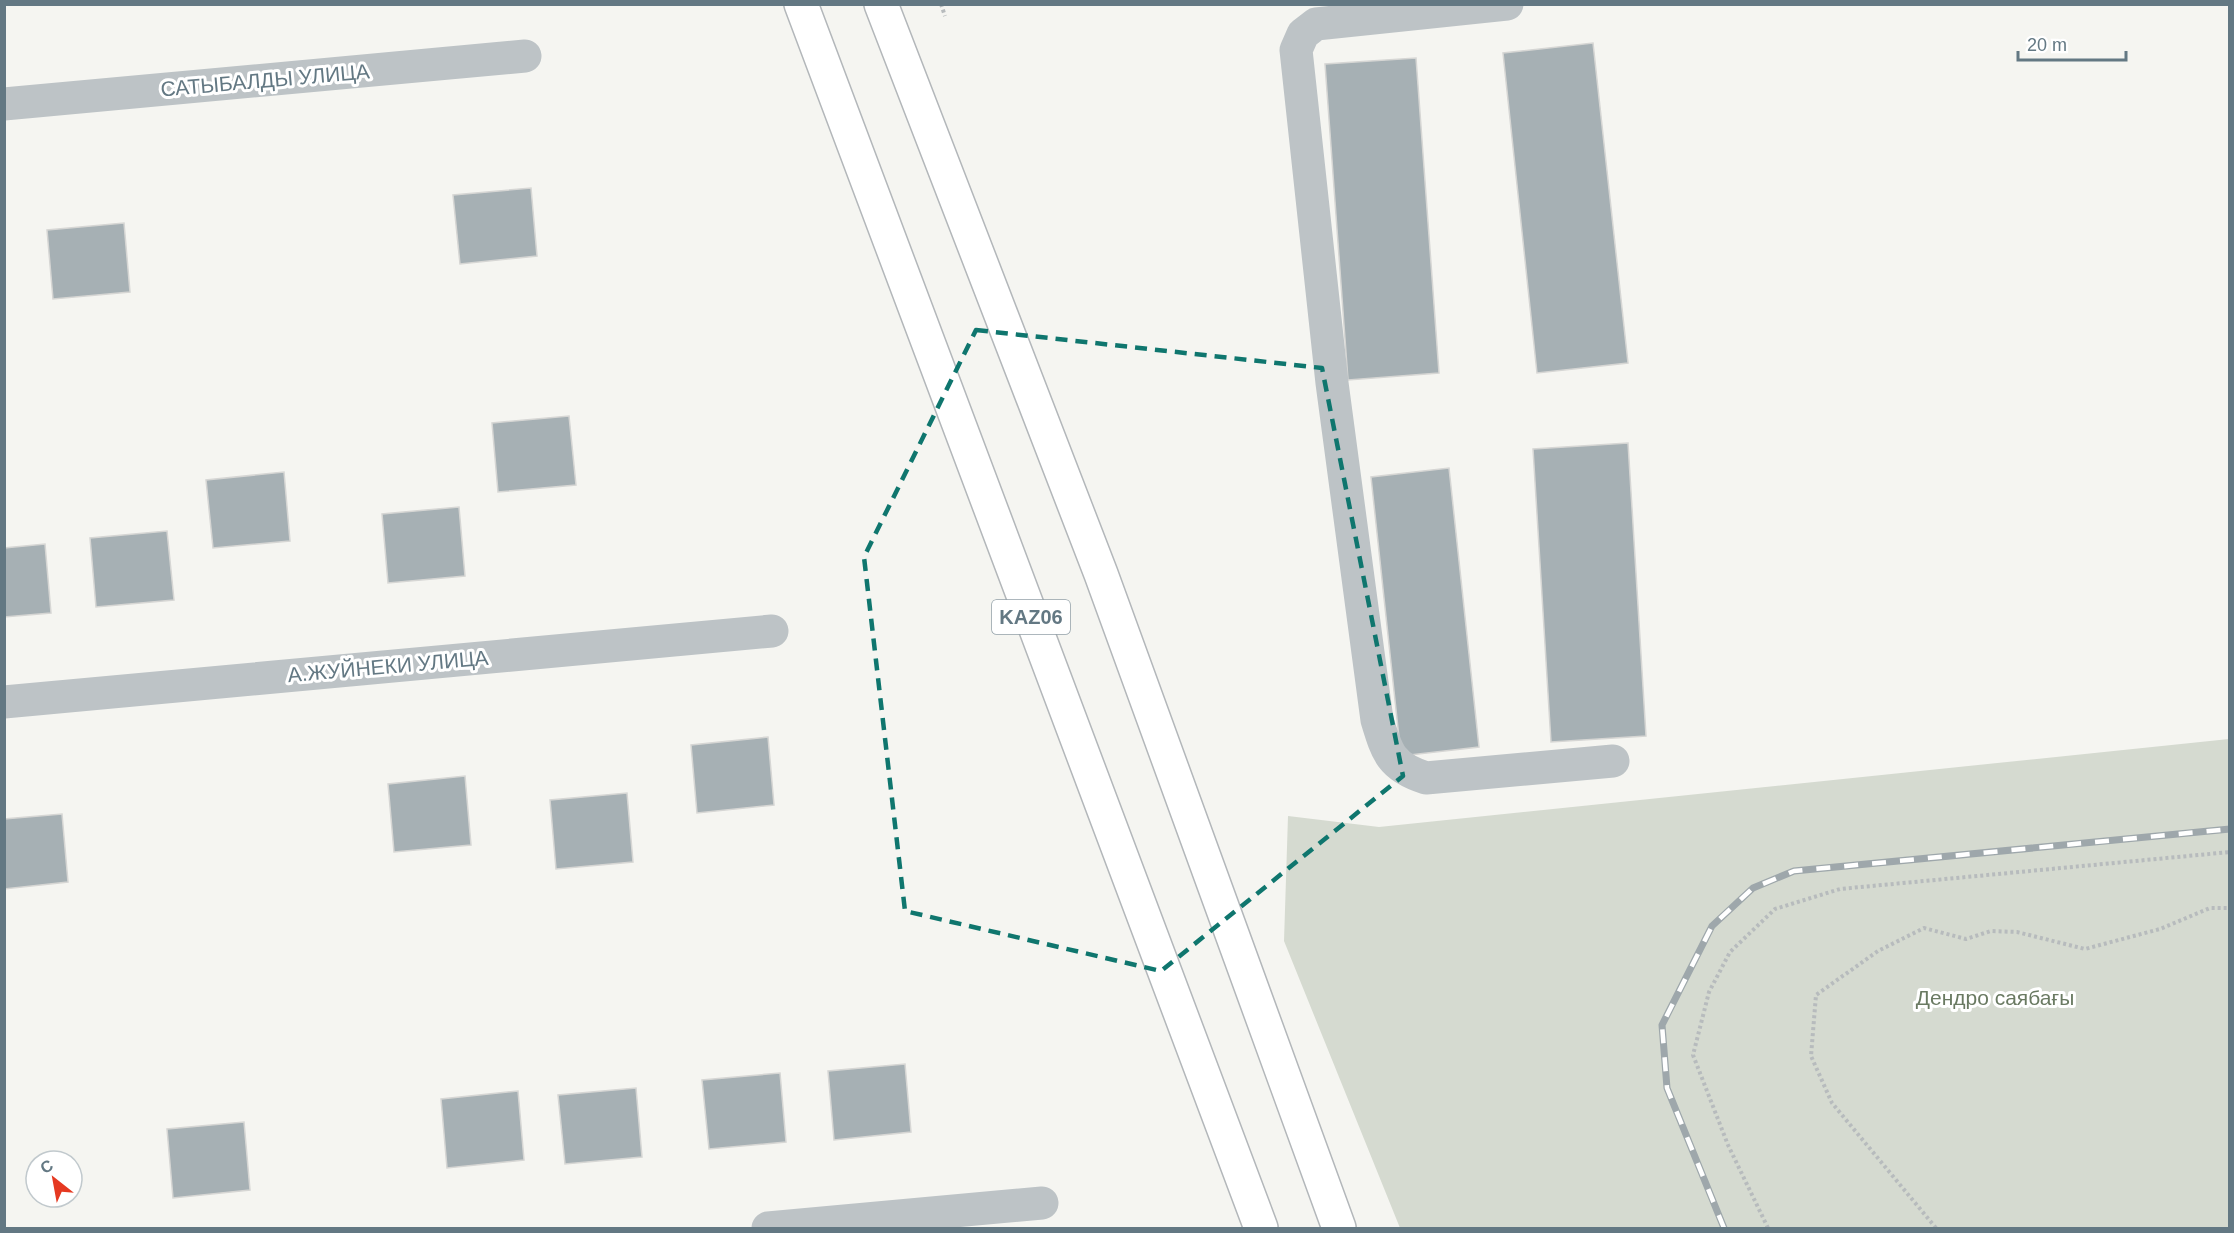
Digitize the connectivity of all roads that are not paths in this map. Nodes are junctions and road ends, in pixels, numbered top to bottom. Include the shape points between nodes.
1 (801, 4) edge
2 (881, 4) edge
3 (1507, 4) edge
4 (525, 56) dead end
5 (4, 104) edge
6 (772, 631) dead end
7 (4, 702) edge
8 (1613, 761) dead end
9 (1042, 1203) dead end
10 (768, 1228) edge
11 (1261, 1228) edge
12 (1339, 1228) edge

1 - 11 highway, KАZ06
2 - 12 highway via 1101,574
3 - 8 street via 1316,24 1303,34 1296,50 1332,383 1375,708 1386,750 1407,772 1426,778
4 - 5 street, САТЫБАЛДЫ УЛИЦА
6 - 7 street, А.ЖУЙНЕКИ УЛИЦА
9 - 10 street

